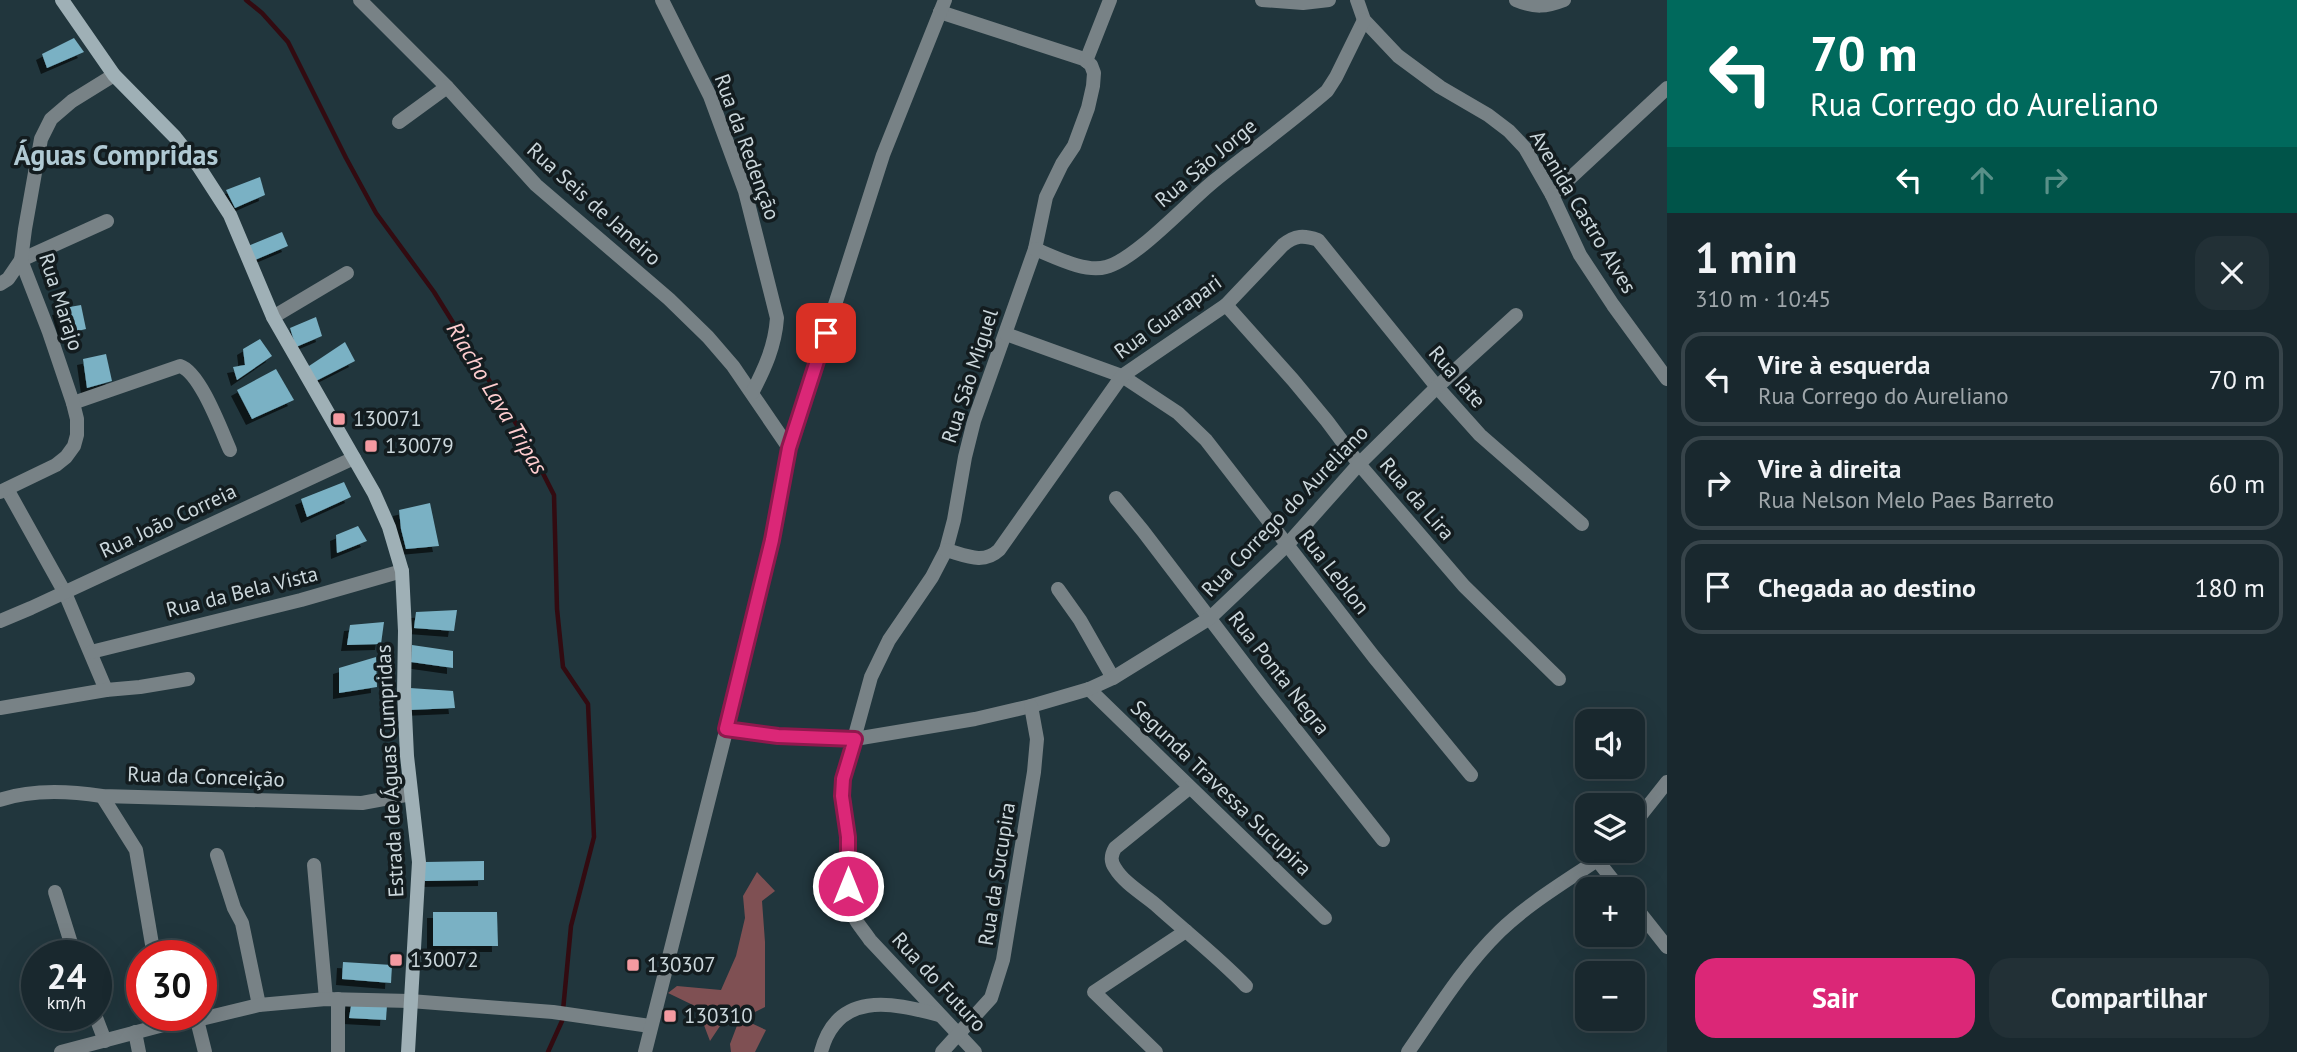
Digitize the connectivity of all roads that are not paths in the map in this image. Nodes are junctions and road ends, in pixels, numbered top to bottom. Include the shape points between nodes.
1 (62, 0) edge
2 (360, 0) edge
3 (662, 0) edge
4 (1110, 0) edge
5 (1262, 0) edge
6 (1329, 0) edge
7 (1357, 0) edge
8 (1517, 0) edge
9 (1564, 0) edge
10 (942, 6) edge
11 (1364, 20) junction
12 (1086, 61) junction
13 (114, 75) junction
14 (447, 87) junction
15 (1667, 88) edge
16 (399, 122) dead end
17 (1552, 195) junction
18 (107, 221) dead end
19 (1318, 240) joint
20 (1035, 249) junction
21 (22, 260) junction
22 (347, 273) dead end
23 (0, 284) edge
24 (1226, 305) junction
25 (1516, 315) dead end
26 (273, 317) junction
27 (1006, 334) junction
28 (1122, 376) junction
29 (1667, 379) edge
30 (1437, 387) junction
31 (752, 393) junction
32 (73, 403) junction
33 (789, 448) junction
34 (230, 450) dead end
35 (354, 458) junction
36 (1359, 464) junction
37 (3, 491) edge
38 (1116, 498) dead end
39 (1582, 524) dead end
40 (1287, 545) junction
41 (946, 550) junction
42 (402, 571) junction
43 (1058, 589) dead end
44 (65, 593) junction
45 (1210, 618) junction
46 (0, 621) edge
47 (92, 652) junction
48 (1113, 678) junction
49 (188, 679) dead end
50 (1559, 679) dead end
51 (1089, 689) junction
52 (106, 690) junction
53 (1031, 706) junction
54 (0, 708) edge
55 (726, 729) junction
56 (855, 739) junction
57 (1471, 775) dead end
58 (1667, 782) edge
59 (1189, 788) junction
60 (411, 794) junction
61 (102, 796) junction
62 (0, 800) edge
63 (1645, 810) edge
64 (1383, 840) dead end
65 (217, 855) dead end
66 (1591, 863) edge
67 (314, 865) dead end
68 (55, 892) dead end
69 (1325, 918) dead end
70 (1645, 919) edge
71 (1186, 931) junction
72 (70, 940) edge
73 (151, 940) edge
74 (1667, 947) edge
75 (1246, 986) dead end
76 (332, 999) junction
77 (410, 1001) junction
78 (259, 1005) junction
79 (217, 1015) edge
80 (940, 1016) junction
81 (650, 1026) junction
82 (101, 1031) edge
83 (200, 1031) edge
84 (135, 1032) joint
85 (958, 1035) junction
86 (105, 1041) junction
87 (61, 1052) edge
88 (139, 1052) edge
89 (205, 1052) edge
90 (338, 1052) edge
91 (408, 1052) edge
92 (645, 1052) edge
93 (821, 1052) edge
94 (942, 1052) edge
95 (975, 1052) edge
96 (1156, 1052) edge
97 (1408, 1052) edge

1 - 13 main road, Estrada de Águas Cumpridas
2 - 14 street, Rua Seis de Janeiro
3 - 31 street, Rua da Redenção via 710,96 745,191 777,318 769,359
4 - 12 street
5 - 6 street
7 - 11 street, Avenida Castro Alves
8 - 9 street via 1542,7
10 - 12 street
10 - 33 street via 883,155
11 - 17 street, Avenida Castro Alves via 1398,56 1509,131 1525,148
11 - 20 street, Rua São Jorge via 1326,91 1118,264 1087,268
12 - 20 street, Rua São Miguel via 1094,73 1093,86 1074,146 1046,197
13 - 21 street, Rua Marajo via 51,118 41,139
13 - 26 main road, Estrada de Águas Cumpridas via 175,137 214,190 230,215
14 - 16 street
14 - 31 street, Rua Seis de Janeiro via 536,185 708,337
15 - 17 street
17 - 29 street, Avenida Castro Alves via 1580,255
18 - 21 street
19 - 24 street, Rua Guarapari via 1291,238
19 - 30 street, Rua Iate
20 - 27 street, Rua São Miguel
21 - 23 street
21 - 32 street, Rua Marajo
22 - 26 street
24 - 28 street, Rua Guarapari
24 - 36 street, Rua da Lira via 1319,410
25 - 30 street, Rua Corrego do Aureliano
26 - 35 main road, Estrada de Águas Cumpridas
27 - 28 street, Rua Leblon
27 - 41 street, Rua São Miguel via 974,421
28 - 40 street, Rua Leblon via 1178,413 1206,440
28 - 41 street, Rua Guarapari via 999,550 986,559
30 - 36 street, Rua Corrego do Aureliano
30 - 39 street, Rua Iate via 1480,435
31 - 33 street, Rua Seis de Janeiro
32 - 34 street via 180,366 199,384
32 - 37 street, Rua Marajo via 76,435 66,457
33 - 55 street via 772,540
35 - 42 main road, Estrada de Águas Cumpridas via 383,512
35 - 44 street, Rua João Correia
36 - 40 street, Rua Corrego do Aureliano
36 - 50 street, Rua da Lira via 1464,586
37 - 44 street
38 - 45 street, Rua Ponta Negra
40 - 45 street, Rua Corrego do Aureliano
40 - 57 street, Rua Leblon
41 - 56 street, Rua São Miguel via 871,677
42 - 47 street, Rua da Bela Vista
42 - 60 main road, Estrada de Águas Cumpridas
43 - 48 street
44 - 46 street, Rua João Correia
44 - 47 street
45 - 48 street, Rua Corrego do Aureliano
45 - 64 street, Rua Ponta Negra
47 - 52 street
48 - 51 street, Rua Corrego do Aureliano
49 - 52 street
51 - 53 street, Rua Corrego do Aureliano
51 - 59 street, Segunda Travessa Sucupira
52 - 54 street
53 - 56 street, Rua Corrego do Aureliano
53 - 85 street, Rua da Sucupira via 1037,739 1034,772 1003,960 991,998
55 - 56 street, Rua Corrego do Aureliano
55 - 81 street
56 - 80 street, Rua do Futuro via 842,796 850,903 870,940
58 - 63 street
59 - 69 street, Segunda Travessa Sucupira
59 - 71 street via 1111,854 1115,869
60 - 61 street, Rua da Conceição via 362,803
60 - 77 main road, Estrada de Águas Cumpridas via 419,862
61 - 62 street, Rua da Conceição via 47,792
61 - 73 street via 136,850
65 - 78 street via 242,923
66 - 97 street via 1502,930 1463,974
67 - 76 street
68 - 72 street
70 - 74 street
71 - 75 street
71 - 96 street via 1094,992
76 - 77 street
76 - 78 street
76 - 90 street
77 - 81 street via 573,1013
77 - 91 main road, Estrada de Águas Cumpridas
78 - 79 street
80 - 85 street, Rua do Futuro
80 - 93 street via 902,1005 847,1011 835,1021
81 - 92 street
82 - 86 street
83 - 89 street
84 - 86 street
84 - 88 street
85 - 94 street, Rua da Sucupira
85 - 95 street, Rua do Futuro
86 - 87 street

